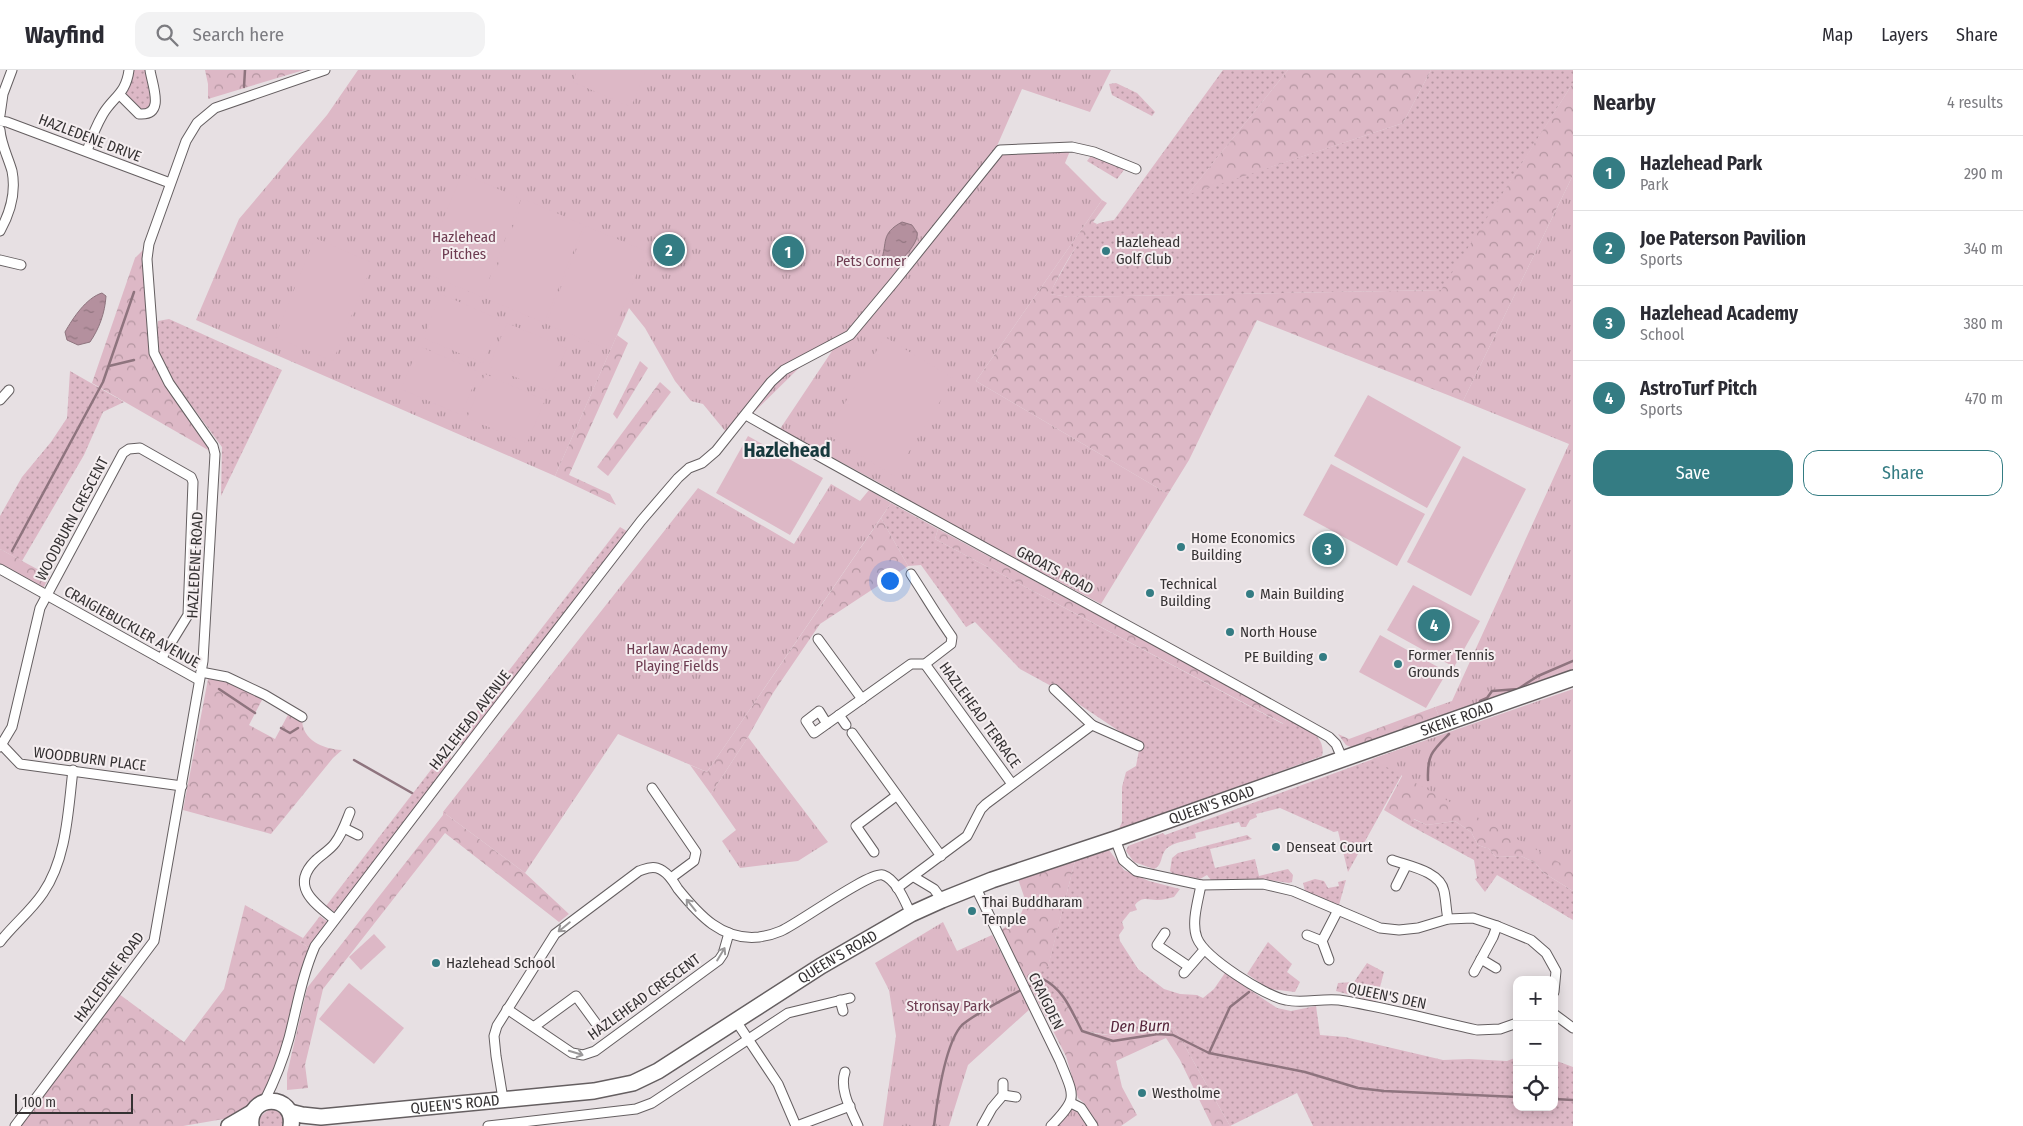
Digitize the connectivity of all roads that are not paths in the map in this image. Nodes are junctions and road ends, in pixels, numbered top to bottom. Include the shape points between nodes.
1 (12, 70) edge
2 (129, 70) edge
3 (150, 70) edge
4 (325, 70) edge
5 (120, 95) junction
6 (0, 115) edge
7 (0, 121) edge
8 (0, 130) edge
9 (87, 152) junction
10 (1136, 169) dead end
11 (170, 183) junction
12 (0, 231) edge
13 (0, 260) edge
14 (21, 265) dead end
15 (8, 390) dead end
16 (0, 400) edge
17 (746, 415) junction
18 (0, 569) edge
19 (911, 574) dead end
20 (47, 595) junction
21 (818, 639) dead end
22 (161, 659) junction
23 (925, 664) junction
24 (200, 676) junction
25 (1573, 678) edge
26 (1054, 689) dead end
27 (862, 699) junction
28 (839, 716) junction
29 (302, 717) dead end
30 (827, 724) dead end
31 (846, 725) dead end
32 (1092, 725) junction
33 (852, 733) dead end
34 (1, 746) edge
35 (1139, 746) dead end
36 (1342, 758) junction
37 (73, 770) junction
38 (1012, 784) junction
39 (182, 786) junction
40 (652, 788) dead end
41 (896, 796) junction
42 (350, 812) dead end
43 (344, 828) junction
44 (358, 835) dead end
45 (1115, 839) junction
46 (874, 852) dead end
47 (940, 856) junction
48 (1392, 860) dead end
49 (1406, 866) junction
50 (914, 877) junction
51 (671, 878) junction
52 (975, 886) junction
53 (1200, 886) junction
54 (1396, 886) dead end
55 (897, 888) junction
56 (942, 900) junction
57 (1338, 910) junction
58 (912, 914) junction
59 (334, 919) junction
60 (1448, 919) junction
61 (1497, 926) junction
62 (1165, 933) dead end
63 (729, 934) junction
64 (1307, 935) dead end
65 (1322, 941) junction
66 (0, 942) edge
67 (1204, 950) junction
68 (1481, 959) junction
69 (1329, 960) dead end
70 (1496, 968) dead end
71 (1474, 972) dead end
72 (1556, 976) edge
73 (850, 998) dead end
74 (840, 1000) junction
75 (507, 1009) junction
76 (843, 1012) dead end
77 (1558, 1017) edge
78 (736, 1021) junction
79 (595, 1022) dead end
80 (1513, 1024) edge
81 (535, 1026) junction
82 (1573, 1028) edge
83 (749, 1040) junction
84 (845, 1072) dead end
85 (276, 1078) junction
86 (1003, 1083) dead end
87 (1003, 1095) junction
88 (1016, 1097) dead end
89 (503, 1100) junction
90 (1071, 1103) junction
91 (850, 1106) junction
92 (256, 1113) edge
93 (287, 1113) edge
94 (330, 1121) edge
95 (15, 1126) edge
96 (229, 1126) edge
97 (300, 1126) edge
98 (488, 1126) edge
99 (796, 1126) edge
100 (858, 1126) edge
101 (982, 1126) edge
102 (1051, 1126) edge
103 (1093, 1126) edge

1 - 6 street via 3,94
2 - 5 street
3 - 5 street via 156,103 152,111 140,114
4 - 11 street, HAZLEDENE ROAD via 216,108 197,123 186,141
5 - 9 street via 104,112
7 - 9 street, HAZLEDENE DRIVE
8 - 12 street via 13,182 9,209
9 - 11 street, HAZLEDENE DRIVE
10 - 17 street, HAZLEHEAD AVENUE via 1072,147 1000,150 850,335 784,370
11 - 24 street, HAZLEDENE ROAD via 146,259 149,309 154,353 169,383 213,446 215,454
13 - 14 street
15 - 16 street
17 - 36 street, GROATS ROAD via 1329,737
17 - 59 street, HAZLEHEAD AVENUE via 716,451 678,478 646,515
18 - 20 street, CRAIGIEBUCKLER AVENUE
19 - 23 street via 953,640
20 - 22 street, CRAIGIEBUCKLER AVENUE
20 - 22 street, WOODBURN CRESCENT via 123,453 140,448 191,477 193,482 188,611 186,620
20 - 34 street via 40,608 12,727
21 - 27 street
22 - 24 street, CRAIGIEBUCKLER AVENUE
23 - 27 street via 911,664
23 - 38 street, HAZLEHEAD TERRACE
24 - 29 street, CRAIGIEBUCKLER AVENUE via 227,677
24 - 39 street, HAZLEDENE ROAD
25 - 36 main road, SKENE ROAD
26 - 32 street
27 - 28 street
28 - 30 street
28 - 31 street
32 - 35 street
32 - 38 street
33 - 41 street
34 - 37 street, WOODBURN PLACE via 20,764
36 - 45 main road, QUEEN'S ROAD
37 - 39 street, WOODBURN PLACE
37 - 66 street via 64,841 53,876 35,905
38 - 47 street via 981,809 967,836
39 - 95 street, HAZLEDENE ROAD via 154,942
40 - 51 street via 696,852 694,861
41 - 46 street via 856,826
41 - 47 street
42 - 43 street
43 - 44 street
43 - 59 street via 305,876 304,886 311,900
45 - 52 main road, QUEEN'S ROAD
45 - 53 street via 1123,860 1136,870
47 - 50 street
48 - 49 street
49 - 54 street
49 - 60 street via 1430,874 1440,882
50 - 55 street
50 - 56 street via 934,888
63 -> 51 street via 714,927 694,910
51 -> 75 street via 655,867 639,871 562,928
52 - 56 main road, QUEEN'S ROAD
52 - 90 street, CRAIGDEN via 1060,1061 1071,1090
53 - 57 street via 1263,884 1293,891
53 - 67 street via 1196,937
55 - 58 street
55 - 63 street via 884,875 874,875 779,932 754,937
56 - 58 main road, QUEEN'S ROAD
57 - 60 street via 1380,928 1399,930
57 - 65 street
58 - 78 main road, QUEEN'S ROAD via 821,966
59 - 85 street, HAZLEHEAD AVENUE via 307,964
60 - 61 street via 1472,918
61 - 68 street
61 - 72 street via 1531,940 1546,953
62 - 67 street via 1157,945 1186,970
81 -> 63 street, HAZLEHEAD CRESCENT via 572,1053 583,1055 595,1051 719,960
64 - 65 street
65 - 69 street
67 - 80 street, QUEEN'S DEN via 1269,995 1287,1001 1337,1000 1477,1030 1500,1029
68 - 70 street
68 - 71 street
73 - 74 street, QUEEN'S ROAD
74 - 76 street
74 - 83 street, QUEEN'S ROAD via 788,1013
75 - 81 street, HAZLEHEAD CRESCENT
75 - 89 street via 494,1036
77 - 82 street
78 - 83 street
78 - 89 main road, QUEEN'S ROAD via 658,1072 633,1083 594,1091
79 - 81 street, HAZLEHEAD CRESCENT via 576,996
83 - 98 street, QUEEN'S ROAD via 652,1103 636,1109
83 - 99 street via 778,1084
84 - 91 street via 843,1087
85 - 92 street, HAZLEHEAD AVENUE
85 - 93 street, HAZLEHEAD AVENUE
86 - 87 street
87 - 88 street
87 - 101 street
89 - 94 main road, QUEEN'S ROAD
90 - 102 street
90 - 103 street via 1081,1108
91 - 99 street
91 - 100 street
92 - 93 main road, QUEEN'S ROAD via 269,1101
92 - 96 main road
93 - 94 main road, QUEEN'S ROAD
94 - 97 main road, QUEEN'S ROAD

